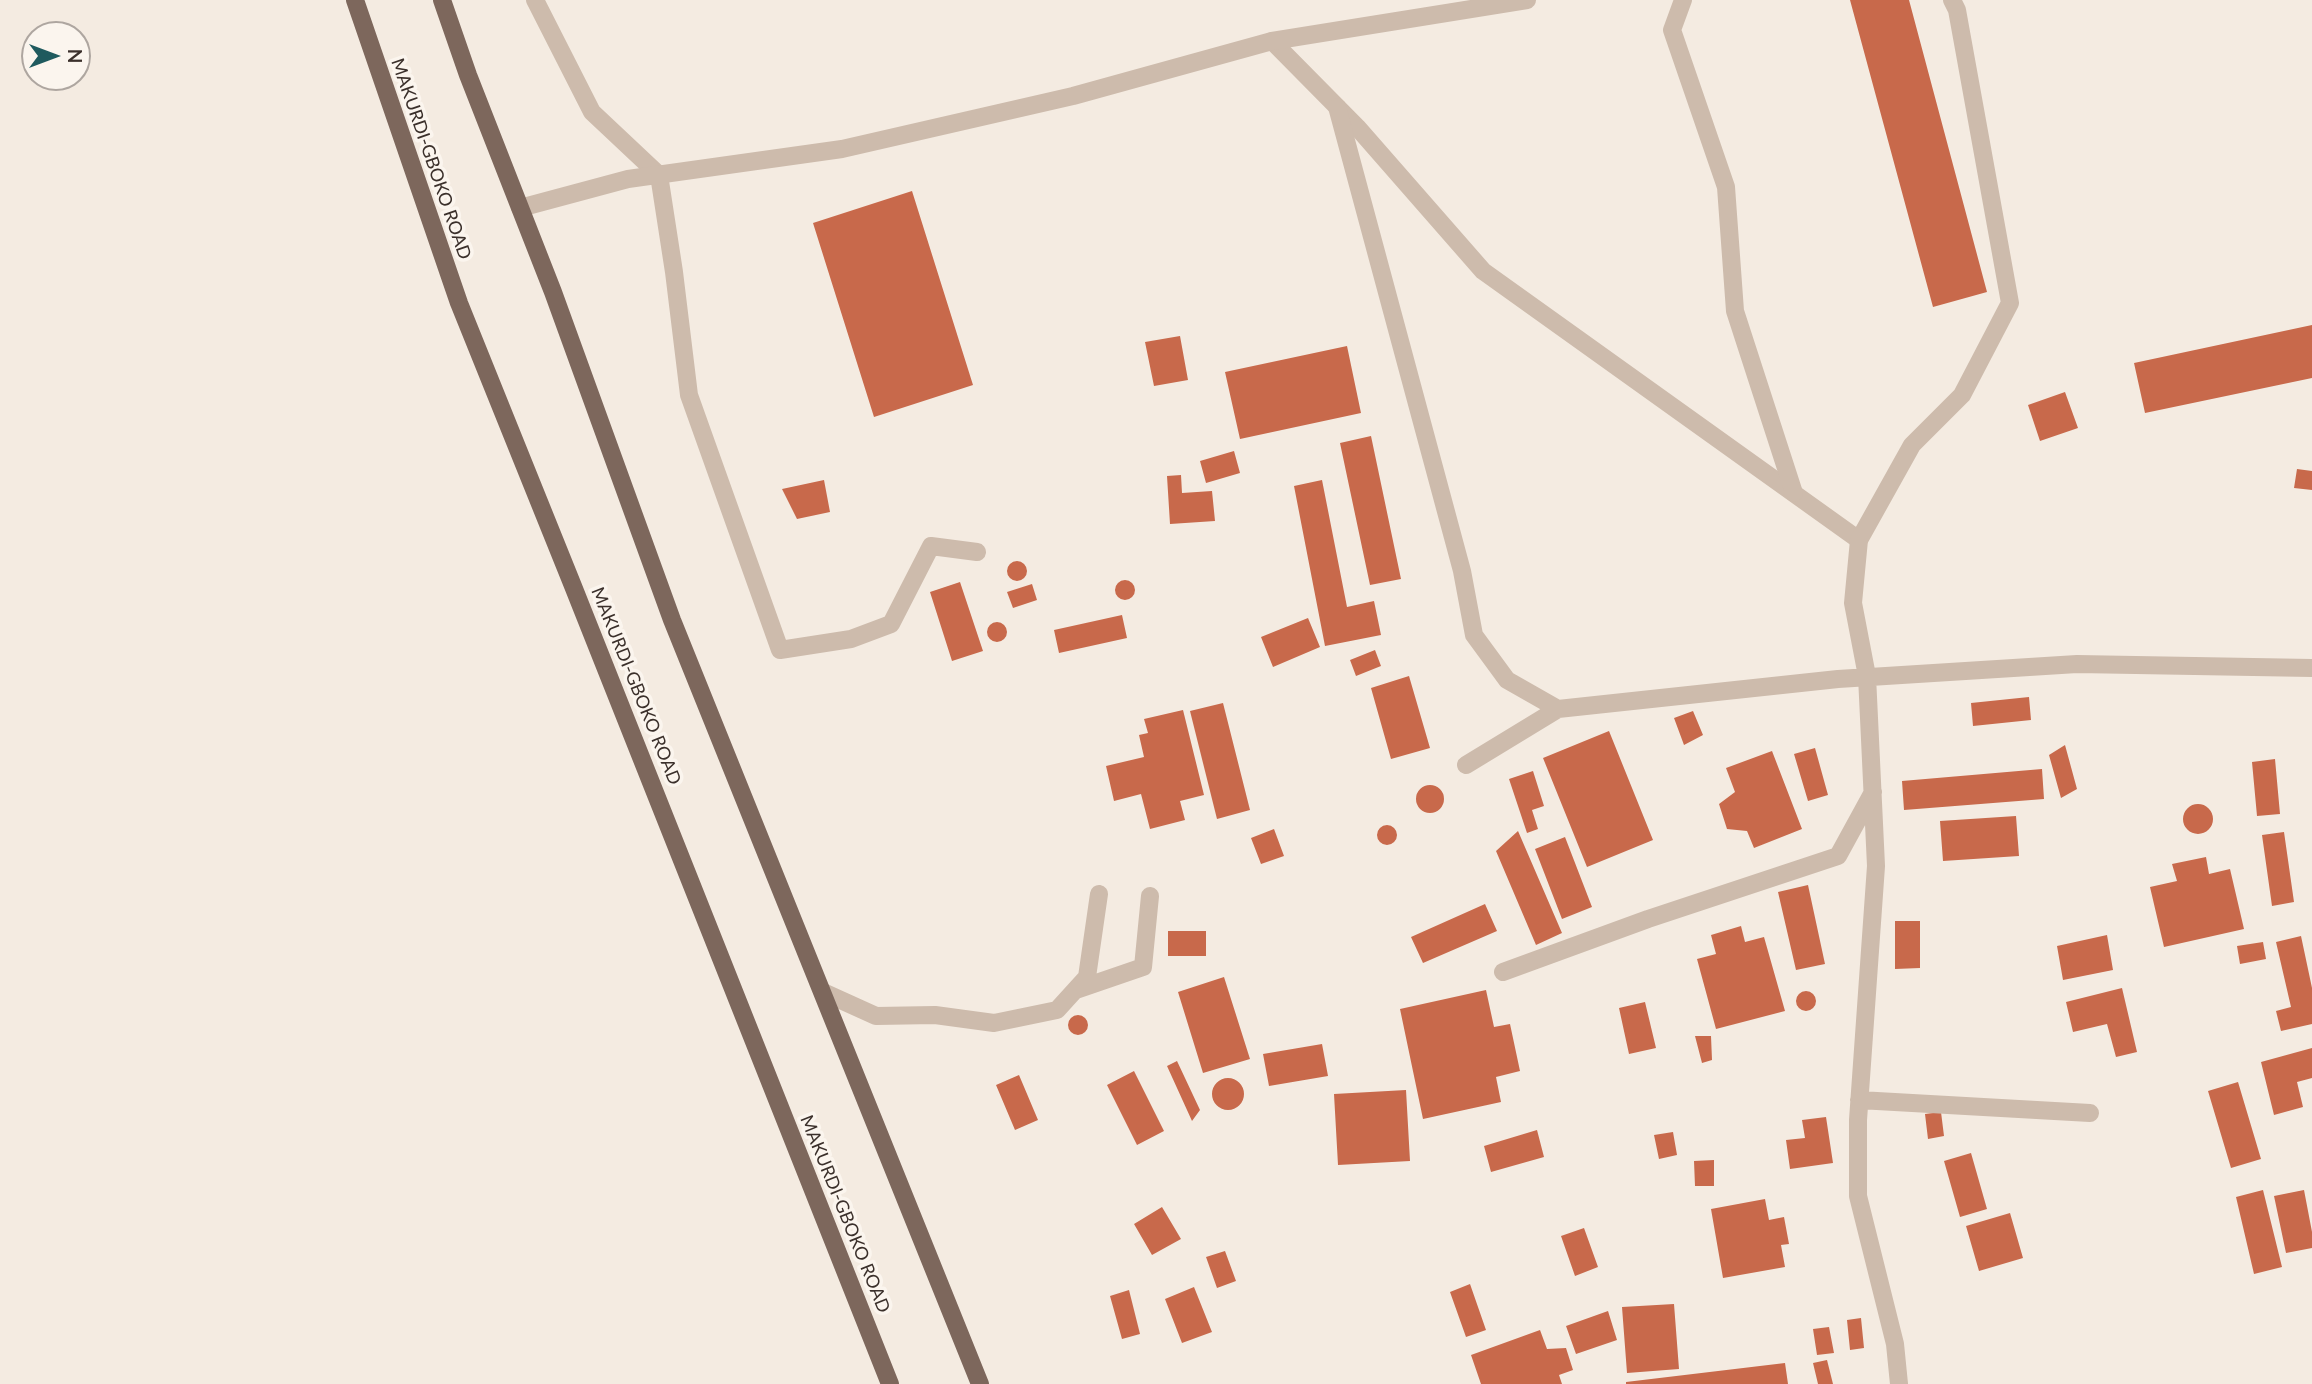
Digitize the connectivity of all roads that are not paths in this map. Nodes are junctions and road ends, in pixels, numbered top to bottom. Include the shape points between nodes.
1 (355, 0) edge
2 (442, 0) edge
3 (535, 0) edge
4 (1527, 0) edge
5 (1683, 0) edge
6 (1952, 0) edge
7 (1496, 3) edge
8 (1272, 41) junction
9 (1337, 107) junction
10 (659, 175) junction
11 (520, 208) junction
12 (1794, 493) junction
13 (1859, 540) junction
14 (977, 552) dead end
15 (2312, 668) edge
16 (1867, 677) junction
17 (1558, 709) junction
18 (1466, 765) dead end
19 (1873, 792) junction
20 (1099, 894) dead end
21 (1150, 896) dead end
22 (1503, 972) dead end
23 (824, 992) junction
24 (1073, 992) junction
25 (1859, 1100) junction
26 (2090, 1113) dead end
27 (890, 1384) edge
28 (980, 1384) edge
29 (1899, 1384) edge

1 - 27 main road, MAKURDI-GBOKO ROAD via 459,303
2 - 11 main road
3 - 10 street via 592,112
4 - 7 street
5 - 12 street via 1672,30 1726,187 1735,311
6 - 13 street via 2010,303 1962,394 1912,444
7 - 8 street
8 - 9 street
8 - 10 street via 1073,96 842,149
9 - 12 street via 1483,271
9 - 17 street via 1462,571 1474,635 1507,680
10 - 11 street
10 - 14 street via 689,394 780,650 851,639 891,624 931,546
11 - 23 main road via 672,620
12 - 13 street
13 - 16 street via 1853,603
15 - 16 street via 2077,664
16 - 17 street
16 - 19 street
17 - 18 street
19 - 22 street via 1838,856
19 - 25 street via 1876,866
20 - 24 street via 1087,977
21 - 24 street via 1143,967
23 - 24 street via 876,1016 935,1015 994,1023 1057,1010
23 - 28 main road
25 - 26 street
25 - 29 street via 1858,1196 1895,1344

